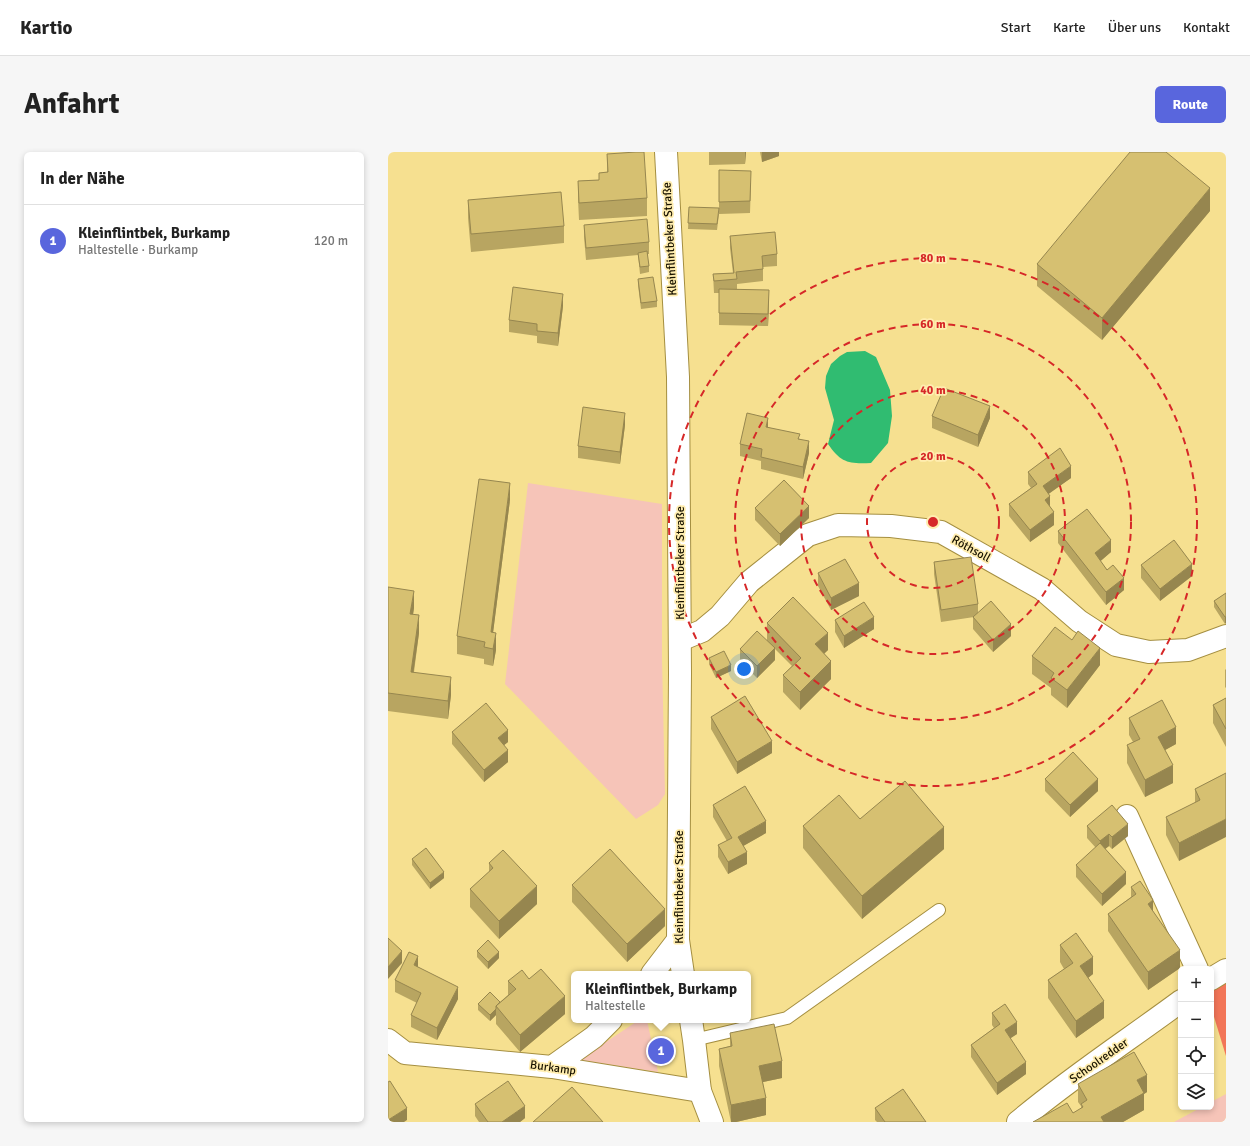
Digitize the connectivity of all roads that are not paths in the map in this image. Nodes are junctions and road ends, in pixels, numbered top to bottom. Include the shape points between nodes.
1 (666, 152) edge
2 (1226, 636) edge
3 (680, 640) junction
4 (1127, 816) dead end
5 (939, 910) dead end
6 (678, 940) junction
7 (1196, 966) edge
8 (1226, 970) edge
9 (654, 971) edge
10 (683, 971) edge
11 (1214, 977) edge
12 (1180, 1002) edge
13 (608, 1023) edge
14 (747, 1023) edge
15 (751, 1023) edge
16 (692, 1030) edge
17 (394, 1051) edge
18 (552, 1067) junction
19 (700, 1091) junction
20 (712, 1122) edge
21 (1018, 1122) edge

1 - 3 street, Kleinflintbeker Straße via 678,377
2 - 3 street, Röthsoll via 1188,650 1149,652 1116,645 1079,621 1042,589 941,532 892,526 838,525 808,535 749,582 720,616 702,632
3 - 6 street, Kleinflintbeker Straße
4 - 7 street
5 - 15 lane via 787,1018
6 - 9 street
6 - 10 street, Kleinflintbeker Straße
8 - 11 street
12 - 21 street, Schoolredder via 1052,1094
13 - 18 street
14 - 16 lane
16 - 19 street
17 - 18 street, Burkamp
18 - 19 street, Burkamp
19 - 20 street

